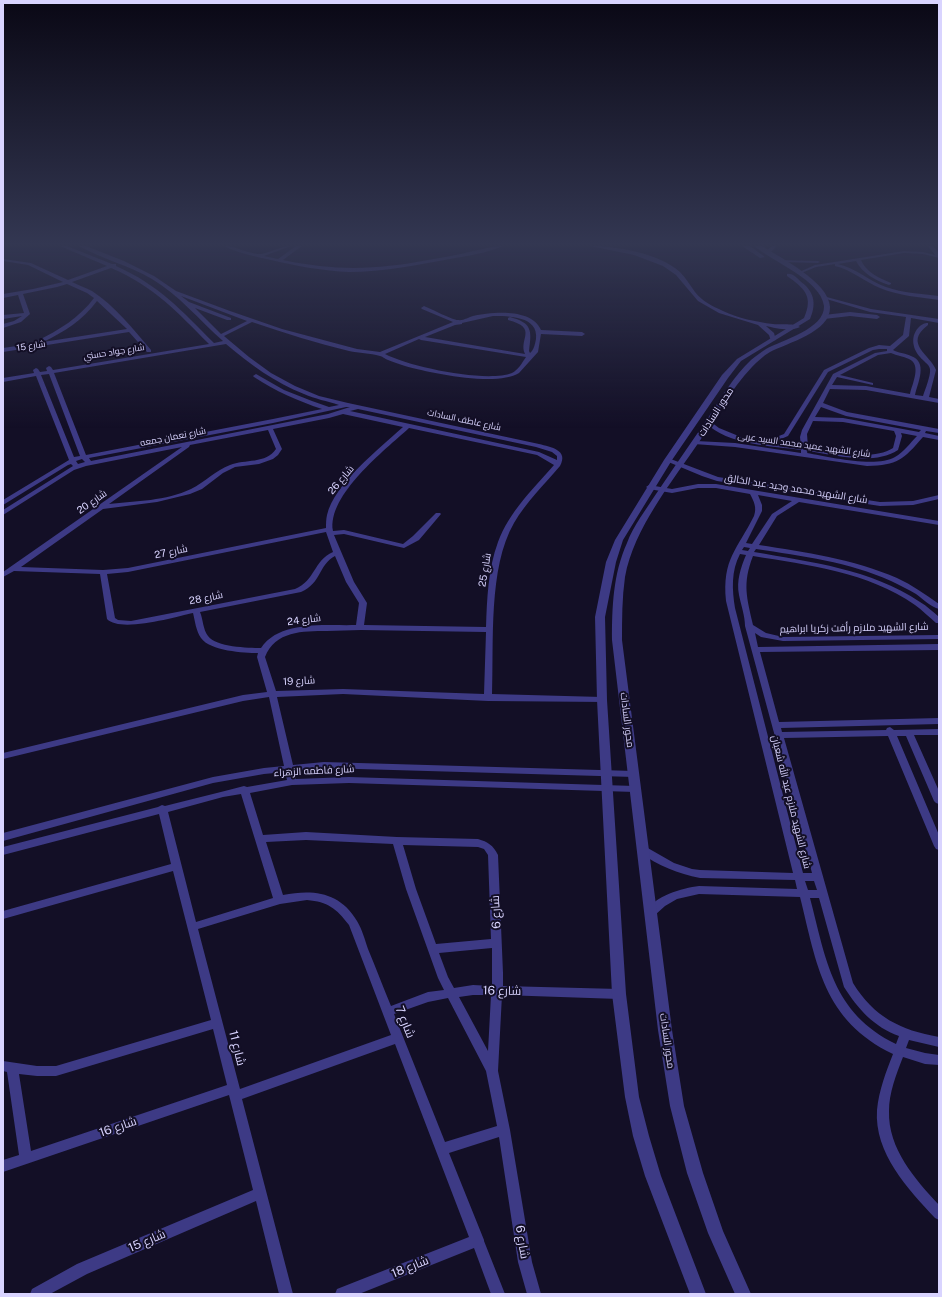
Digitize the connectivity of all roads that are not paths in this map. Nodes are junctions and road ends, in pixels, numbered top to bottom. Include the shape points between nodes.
1 (25, 307) edge
2 (91, 307) edge
3 (106, 307) edge
4 (175, 307) edge
5 (189, 307) edge
6 (195, 307) edge
7 (214, 307) edge
8 (710, 307) edge
9 (812, 307) edge
10 (826, 307) edge
11 (859, 307) edge
12 (424, 308) dead end
13 (27, 314) junction
14 (3, 317) edge
15 (824, 317) junction
16 (908, 319) junction
17 (251, 321) junction
18 (939, 321) edge
19 (458, 322) junction
20 (244, 324) junction
21 (760, 324) junction
22 (926, 324) junction
23 (464, 325) junction
24 (3, 326) edge
25 (939, 326) edge
26 (796, 327) junction
27 (131, 330) junction
28 (539, 332) junction
29 (582, 334) dead end
30 (420, 338) junction
31 (224, 339) junction
32 (430, 339) junction
33 (773, 340) junction
34 (211, 343) junction
35 (31, 346) junction
36 (3, 350) edge
37 (890, 350) junction
38 (149, 351) junction
39 (384, 356) junction
40 (529, 356) junction
41 (922, 356) junction
42 (911, 357) junction
43 (50, 370) junction
44 (37, 372) junction
45 (836, 374) junction
46 (3, 375) edge
47 (256, 376) dead end
48 (3, 380) edge
49 (829, 387) junction
50 (913, 393) junction
51 (939, 395) edge
52 (927, 396) junction
53 (317, 397) junction
54 (939, 401) edge
55 (307, 402) junction
56 (347, 404) junction
57 (819, 404) junction
58 (358, 407) junction
59 (330, 409) junction
60 (345, 412) junction
61 (811, 419) junction
62 (709, 423) junction
63 (407, 426) junction
64 (270, 428) junction
65 (897, 430) junction
66 (939, 431) edge
67 (923, 432) junction
68 (939, 438) edge
69 (191, 443) junction
70 (696, 443) junction
71 (765, 444) junction
72 (804, 452) junction
73 (84, 457) junction
74 (72, 460) junction
75 (668, 460) junction
76 (89, 463) junction
77 (681, 463) junction
78 (558, 465) junction
79 (77, 467) junction
80 (649, 487) junction
81 (664, 491) junction
82 (753, 492) junction
83 (939, 497) edge
84 (797, 500) junction
85 (3, 503) edge
86 (101, 508) junction
87 (3, 513) edge
88 (438, 514) dead end
89 (939, 523) edge
90 (330, 531) junction
91 (739, 547) junction
92 (752, 550) junction
93 (338, 553) junction
94 (14, 569) junction
95 (103, 572) junction
96 (3, 575) edge
97 (939, 607) edge
98 (196, 610) junction
99 (939, 621) edge
100 (749, 626) junction
101 (360, 628) junction
102 (490, 630) junction
103 (939, 637) edge
104 (939, 647) edge
105 (755, 650) junction
106 (263, 651) junction
107 (272, 694) junction
108 (488, 698) junction
109 (602, 700) junction
110 (939, 721) edge
111 (886, 722) junction
112 (776, 725) junction
113 (939, 732) edge
114 (892, 733) junction
115 (909, 733) junction
116 (779, 736) junction
117 (3, 756) edge
118 (289, 768) junction
119 (607, 773) junction
120 (634, 774) junction
121 (292, 782) junction
122 (608, 788) junction
123 (244, 789) junction
124 (635, 789) junction
125 (939, 801) edge
126 (162, 808) junction
127 (3, 837) edge
128 (260, 839) junction
129 (396, 841) junction
130 (939, 846) edge
131 (643, 850) junction
132 (3, 851) edge
133 (177, 866) junction
134 (799, 877) junction
135 (818, 878) junction
136 (803, 894) junction
137 (822, 894) junction
138 (279, 900) junction
139 (651, 912) junction
140 (3, 915) edge
141 (193, 926) junction
142 (497, 943) junction
143 (434, 949) junction
144 (497, 990) junction
145 (450, 992) junction
146 (619, 994) junction
147 (387, 1012) junction
148 (217, 1023) junction
149 (905, 1035) junction
150 (397, 1038) junction
151 (939, 1042) edge
152 (899, 1052) junction
153 (939, 1060) edge
154 (8, 1067) edge
155 (492, 1071) junction
156 (234, 1092) junction
157 (504, 1130) junction
158 (442, 1149) junction
159 (26, 1159) junction
160 (3, 1166) edge
161 (260, 1193) junction
162 (939, 1214) edge
163 (478, 1240) junction
164 (38, 1294) edge
165 (286, 1294) edge
166 (342, 1294) edge
167 (498, 1294) edge
168 (534, 1294) edge
169 (698, 1294) edge
170 (743, 1294) edge

1 - 13 street
2 - 35 street via 74,322
3 - 27 street
4 - 34 street
5 - 31 street, شارع عاطف السادات
6 - 20 street
7 - 17 street
8 - 21 street
9 - 26 street, محور السادات via 807,319
10 - 15 street
11 - 16 street
12 - 19 street
13 - 14 street
13 - 24 street via 16,323
15 - 16 street via 850,314
15 - 62 street, محور السادات via 808,332 768,351 746,369
16 - 18 street
16 - 22 street
16 - 37 street via 906,336
17 - 20 street, شارع جواد حسني
17 - 39 street via 349,350
19 - 23 street
19 - 28 street via 489,313 512,314 536,325
19 - 30 street
20 - 31 street, شارع جواد حسني via 231,330
20 - 39 street via 346,354 371,358
21 - 26 street
21 - 33 street via 772,334
22 - 25 street
22 - 41 street via 916,333 915,341
23 - 32 street
23 - 40 street via 495,318 521,323 529,334 526,351
26 - 33 street, محور السادات
27 - 35 street, شارع 15
27 - 38 street
28 - 29 street
28 - 40 street via 535,352
30 - 32 street
30 - 39 street
31 - 34 street, شارع جواد حسني
31 - 53 street, شارع عاطف السادات via 267,372
32 - 39 street
32 - 40 street
33 - 75 street, محور السادات via 739,360
34 - 38 street, شارع جواد حسني
34 - 43 street, شارع جواد حسني
35 - 36 street, شارع 15
37 - 42 street
37 - 45 street
37 - 71 street via 879,347 870,349 826,371 786,435
38 - 43 street, شارع جواد حسني
39 - 40 street via 405,365 482,378 499,378 523,368
41 - 42 street
41 - 52 street via 933,370
42 - 50 street via 916,360 919,368
43 - 44 street, شارع جواد حسني
43 - 73 street
44 - 46 street, شارع جواد حسني
44 - 48 street, شارع جواد حسني
44 - 74 street
45 - 49 street
45 - 50 street
47 - 55 street, شارع عاطف السادات via 281,392
49 - 50 street via 853,386
49 - 57 street
50 - 52 street
51 - 52 street
52 - 54 street
53 - 55 street
53 - 56 street, شارع عاطف السادات
55 - 59 street, شارع عاطف السادات
56 - 58 street, شارع عاطف السادات
56 - 59 street, شارع نعمان جمعه
57 - 61 street
57 - 67 street via 846,414
58 - 60 street, شارع نعمان جمعه
58 - 78 street, شارع عاطف السادات via 549,448 560,455
59 - 60 street, شارع عاطف السادات
59 - 73 street, شارع نعمان جمعه
60 - 63 street, شارع عاطف السادات
60 - 64 street, شارع نعمان جمعه
61 - 65 street via 843,420
61 - 72 street via 803,436
62 - 70 street, محور السادات
62 - 71 street, شارع الشهيد عميد محمد السيد عربى via 728,435
63 - 78 street, شارع عاطف السادات via 539,454
63 - 90 street, شارع 26 via 340,494 329,518
64 - 69 street, شارع نعمان جمعه
64 - 86 street via 279,449 272,457 231,466 188,493
65 - 67 street
65 - 72 street, شارع الشهيد عميد محمد السيد عربى via 899,436 896,449 877,457
66 - 67 street
67 - 68 street
67 - 72 street, شارع الشهيد عميد محمد السيد عربى via 900,458 885,463 867,464
69 - 76 street, شارع نعمان جمعه
69 - 86 street, شارع 20
70 - 72 street, شارع الشهيد عميد محمد السيد عربى
70 - 77 street, محور السادات
71 - 72 street, شارع الشهيد عميد محمد السيد عربى
73 - 74 street, شارع نعمان جمعه
73 - 76 street
74 - 79 street
74 - 85 street, شارع نعمان جمعه
75 - 77 street, شارع الشهيد محمد وحيد عبد الخالق
75 - 80 street, محور السادات
76 - 79 street, شارع نعمان جمعه
77 - 81 street, محور السادات
77 - 83 street, شارع الشهيد محمد وحيد عبد الخالق via 704,476 717,479 863,502 897,504
78 - 102 street, شارع 25 via 522,507 500,546 493,575
79 - 87 street, شارع نعمان جمعه
80 - 81 street, شارع الشهيد محمد وحيد عبد الخالق
80 - 109 street, محور السادات via 619,540 606,583 600,618
81 - 82 street, شارع الشهيد محمد وحيد عبد الخالق via 710,486
81 - 120 street, محور السادات via 644,518 631,543 621,575 617,606 617,640
82 - 84 street, شارع الشهيد محمد وحيد عبد الخالق
82 - 91 street, شارع الشهيد ملازم عبد الله شعبان via 759,511
84 - 89 street, شارع الشهيد محمد وحيد عبد الخالق
84 - 92 street, شارع الشهيد ملازم عبد الله شعبان via 774,515
86 - 94 street, شارع 20
88 - 90 street, شارع 27 via 416,538 404,546
90 - 93 street, شارع 26
90 - 95 street, شارع 27 via 152,566
91 - 92 street
91 - 134 street, شارع الشهيد ملازم عبد الله شعبان via 729,578 731,608
92 - 97 street via 835,560 869,569 900,582
92 - 99 street via 867,578 907,596
92 - 100 street, شارع الشهيد ملازم عبد الله شعبان via 742,580
93 - 98 street, شارع 28 via 325,559 311,582 296,591
93 - 101 street, شارع 26 via 363,604
94 - 95 street, شارع 27
94 - 96 street, شارع 20
95 - 98 street, شارع 28 via 111,619 116,622 131,623
98 - 106 street via 204,637 210,642
100 - 103 street, شارع الشهيد ملازم رأفت زكريا ابراهيم via 764,635 783,640
100 - 105 street, شارع الشهيد ملازم عبد الله شعبان
101 - 102 street, شارع 24
101 - 106 street, شارع 24 via 295,630 272,640
102 - 108 street, شارع 25
104 - 105 street, شارع الشهيد ملازم رأفت زكريا ابراهيم
105 - 112 street, شارع الشهيد ملازم عبد الله شعبان
106 - 107 street via 261,657
107 - 108 street, شارع 19 via 340,691
107 - 117 street, شارع 19 via 243,698
107 - 118 street
108 - 109 street, شارع 19
109 - 119 street, محور السادات
110 - 111 street
111 - 112 street
111 - 114 street
112 - 116 street, شارع الشهيد ملازم عبد الله شعبان
113 - 115 street
114 - 115 street
114 - 116 street
114 - 130 street
115 - 125 street
116 - 135 street, شارع الشهيد ملازم عبد الله شعبان
118 - 119 street, شارع فاطمه الزهراء via 324,765
118 - 121 street
118 - 127 street, شارع فاطمه الزهراء via 213,780
119 - 120 street, شارع فاطمه الزهراء
119 - 122 street, محور السادات
120 - 124 street, محور السادات
121 - 122 street, شارع فاطمه الزهراء via 349,780
121 - 123 street, شارع فاطمه الزهراء
122 - 124 street, شارع فاطمه الزهراء
122 - 146 street, محور السادات
123 - 126 street, شارع فاطمه الزهراء
123 - 128 street
124 - 131 street, محور السادات
126 - 132 street, شارع فاطمه الزهراء
126 - 133 street, شارع 11
128 - 129 street, شارع 6 via 306,836
128 - 138 street
129 - 142 street, شارع 6 via 478,843 491,849
129 - 143 street, شارع 6
131 - 134 street via 669,867 684,872
131 - 139 street, محور السادات
133 - 140 street
133 - 141 street, شارع 11
134 - 135 street
134 - 136 street, شارع الشهيد ملازم عبد الله شعبان
135 - 137 street, شارع الشهيد ملازم عبد الله شعبان
136 - 137 street
136 - 139 street via 699,890 672,896
136 - 152 street, شارع الشهيد ملازم عبد الله شعبان via 827,976 841,1005 856,1024 876,1040
137 - 149 street, شارع الشهيد ملازم عبد الله شعبان via 848,984 854,995 876,1018
138 - 141 street, شارع 7
138 - 147 street, شارع 7 via 301,895 313,896 342,908 353,923
139 - 170 street, محور السادات via 677,1106 695,1173 716,1233
141 - 148 street, شارع 11
142 - 143 street
142 - 144 street, شارع 6
143 - 145 street, شارع 6
144 - 145 street, شارع 16
144 - 146 street, شارع 16
144 - 155 street, شارع 6
145 - 147 street, شارع 16 via 414,1001
145 - 155 street, شارع 6
146 - 169 street, محور السادات via 632,1097 641,1136 658,1192
147 - 150 street, شارع 7
148 - 154 street via 56,1071
148 - 156 street, شارع 11
149 - 151 street, شارع الشهيد ملازم عبد الله شعبان
149 - 152 street
150 - 156 street, شارع 16
150 - 158 street, شارع 7
152 - 153 street, شارع الشهيد ملازم عبد الله شعبان
152 - 162 street via 886,1090 883,1112 886,1136 896,1160 908,1178
154 - 159 street
155 - 157 street, شارع 6
156 - 159 street, شارع 16
156 - 161 street, شارع 11
157 - 158 street
157 - 168 street, شارع 6 via 525,1262
158 - 163 street, شارع 7
159 - 160 street, شارع 16
161 - 164 street, شارع 15 via 82,1269
161 - 165 street, شارع 11
163 - 166 street, شارع 18
163 - 167 street, شارع 7

